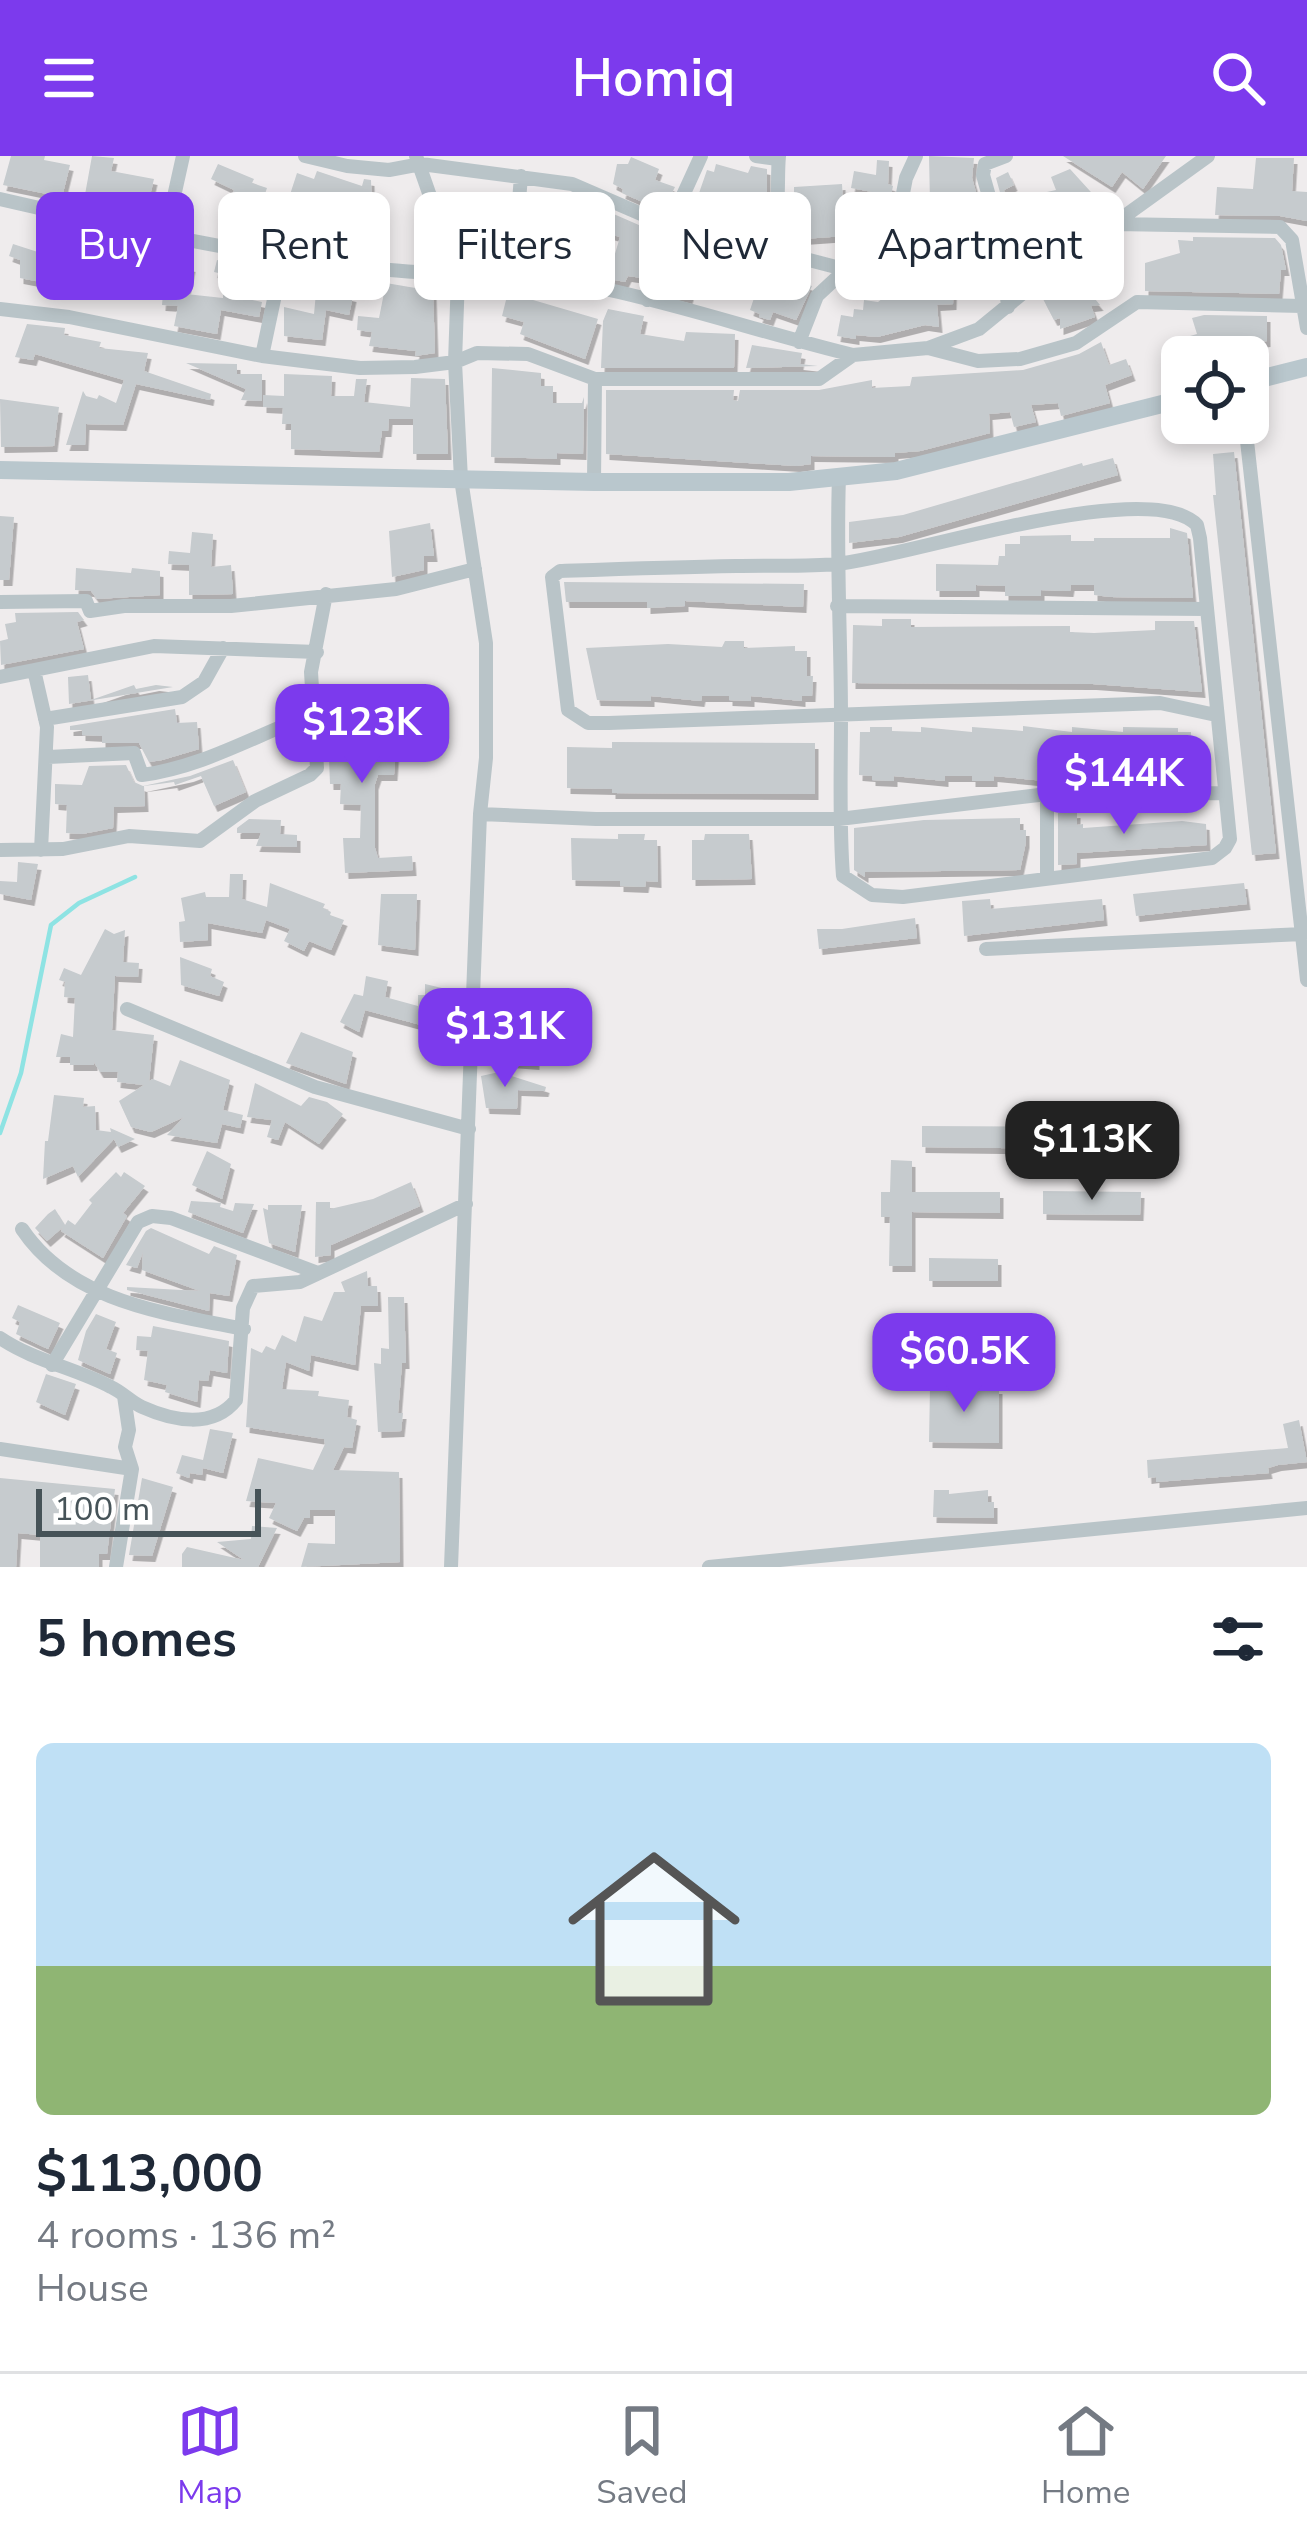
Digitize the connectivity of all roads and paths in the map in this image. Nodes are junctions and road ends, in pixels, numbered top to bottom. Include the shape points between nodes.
1 (183, 156) edge
2 (305, 156) edge
3 (701, 156) edge
4 (755, 156) edge
5 (916, 156) edge
6 (1006, 156) edge
7 (1208, 156) edge
8 (778, 158) edge
9 (418, 160) edge
10 (521, 176) junction
11 (175, 192) edge
12 (429, 192) edge
13 (520, 192) edge
14 (685, 192) edge
15 (778, 192) edge
16 (903, 192) edge
17 (0, 199) edge
18 (36, 207) edge
19 (639, 213) edge
20 (1124, 218) edge
21 (1124, 224) edge
22 (835, 279) edge
23 (274, 300) edge
24 (457, 300) edge
25 (647, 300) edge
26 (1016, 300) edge
27 (1302, 306) junction
28 (1008, 307) junction
29 (0, 309) edge
30 (1307, 328) edge
31 (799, 342) junction
32 (928, 348) junction
33 (262, 356) junction
34 (853, 356) junction
35 (455, 362) junction
36 (1307, 367) edge
37 (1269, 377) edge
38 (596, 379) junction
39 (1161, 404) edge
40 (1247, 444) edge
41 (0, 470) edge
42 (839, 477) junction
43 (461, 479) junction
44 (594, 482) junction
45 (836, 564) junction
46 (475, 569) junction
47 (326, 594) junction
48 (0, 602) edge
49 (837, 606) junction
50 (1207, 608) junction
51 (224, 648) junction
52 (317, 652) junction
53 (34, 670) junction
54 (0, 677) edge
55 (316, 713) junction
56 (1216, 715) junction
57 (841, 716) junction
58 (45, 719) junction
59 (48, 757) junction
60 (1225, 793) junction
61 (1047, 794) junction
62 (480, 814) junction
63 (839, 819) junction
64 (0, 850) edge
65 (41, 850) junction
66 (1047, 879) junction
67 (1303, 934) junction
68 (986, 949) dead end
69 (1307, 980) edge
70 (127, 1009) dead end
71 (470, 1129) junction
72 (466, 1204) junction
73 (22, 1229) dead end
74 (318, 1274) junction
75 (94, 1290) junction
76 (244, 1329) junction
77 (0, 1338) edge
78 (52, 1365) junction
79 (124, 1396) junction
80 (0, 1449) edge
81 (132, 1469) junction
82 (1307, 1508) edge
83 (116, 1567) edge
84 (452, 1567) edge
85 (709, 1567) edge

1 - 11 street
2 - 9 street via 389,170
3 - 14 street
4 - 8 street
5 - 16 street
6 - 28 street via 985,164 983,176
7 - 20 street
8 - 15 street
9 - 10 street
9 - 12 street
10 - 13 street
10 - 19 street via 572,184
17 - 18 street
21 - 27 street via 1280,227 1292,240
22 - 31 street via 817,296
23 - 33 street
24 - 35 street
25 - 31 street
26 - 28 street
27 - 30 street
27 - 32 street via 1137,302 1076,343 1020,359 978,361
28 - 32 street
29 - 33 street
31 - 34 street
32 - 34 street
33 - 35 street via 360,368
34 - 38 street via 819,380
35 - 38 street via 477,353 528,354
35 - 43 street
36 - 37 street
38 - 44 street
39 - 42 street via 896,471
40 - 67 street
41 - 43 street
42 - 44 street
42 - 45 street
43 - 44 street
43 - 46 street
45 - 49 street
45 - 50 street via 1035,520 1176,511 1197,525
45 - 57 street via 552,577 568,710 588,723
46 - 47 street via 396,589
46 - 62 street via 486,644
47 - 48 street via 90,610 86,602
47 - 52 street
49 - 50 street
49 - 57 street
50 - 56 street
51 - 52 street
51 - 53 street via 154,646
51 - 58 street via 204,682 182,697
52 - 55 street
53 - 54 street
53 - 58 street
55 - 59 street via 166,772 142,775 134,753
55 - 65 street via 319,759 310,775 255,801 200,841 129,836
56 - 57 street via 1160,703
56 - 60 street
57 - 63 street
58 - 59 street
59 - 65 street
60 - 61 street
60 - 66 street via 1230,839 1212,858
61 - 63 street
61 - 66 street
62 - 63 street
62 - 71 street
63 - 66 street via 843,876 872,895
64 - 65 street
67 - 68 street
67 - 69 street
70 - 71 street via 294,1079
71 - 72 street
72 - 74 street
72 - 84 street
73 - 75 street via 36,1250
74 - 75 street via 152,1216 137,1222
74 - 76 street via 253,1286
75 - 76 street via 135,1307
75 - 78 street
76 - 79 street via 236,1400 226,1412 177,1418
77 - 78 street
78 - 79 street
79 - 81 street
80 - 81 street
81 - 83 street
82 - 85 street

